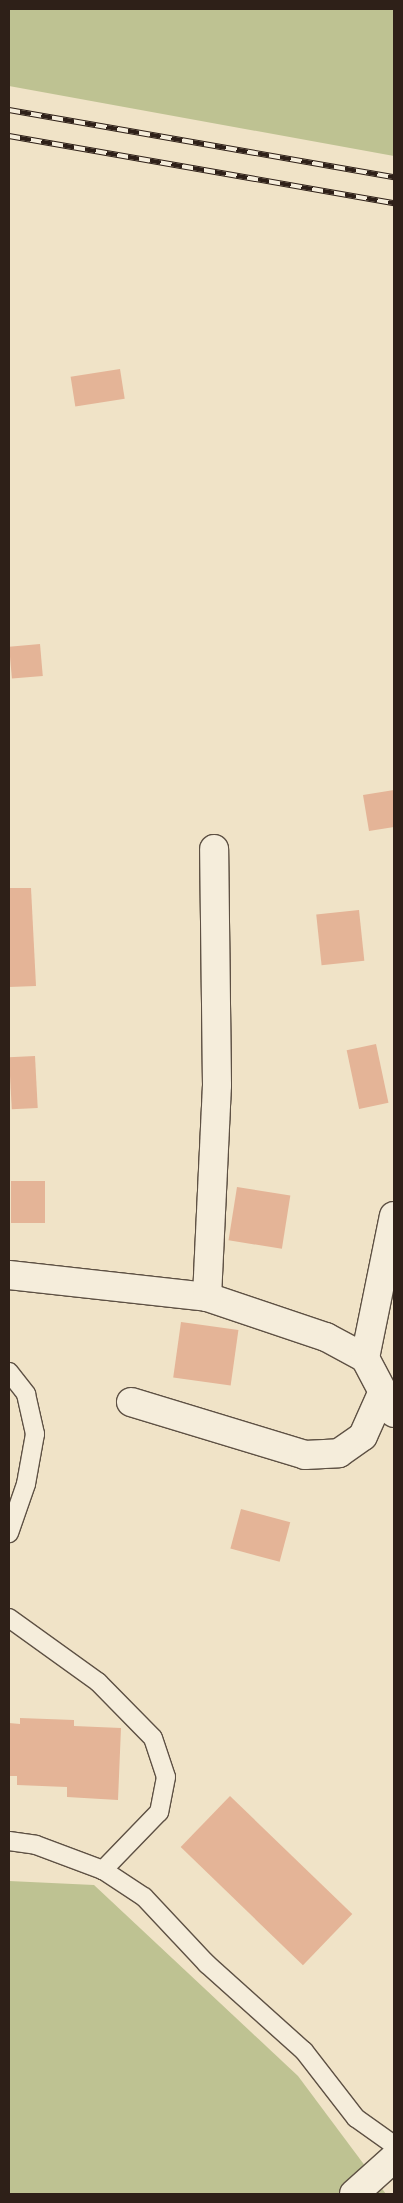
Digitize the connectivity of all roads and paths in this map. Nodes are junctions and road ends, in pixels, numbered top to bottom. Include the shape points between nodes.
1 (214, 849) dead end
2 (394, 1216) edge
3 (9, 1275) edge
4 (207, 1297) junction
5 (365, 1358) junction
6 (9, 1372) edge
7 (131, 1402) dead end
8 (388, 1402) edge
9 (9, 1533) edge
10 (9, 1618) edge
11 (9, 1841) edge
12 (103, 1870) junction
13 (394, 2146) edge
14 (394, 2158) edge
15 (354, 2194) edge

1 - 4 street via 217,1085
2 - 5 street
3 - 4 street
4 - 5 street via 326,1336
5 - 8 street
6 - 9 lane via 26,1394 35,1434 26,1484
7 - 8 street via 305,1455 339,1453 363,1436
10 - 12 lane via 98,1682 153,1738 166,1777 159,1812
11 - 12 lane via 36,1845
12 - 13 lane via 144,1897 207,1964 304,2052 356,2118
14 - 15 street

